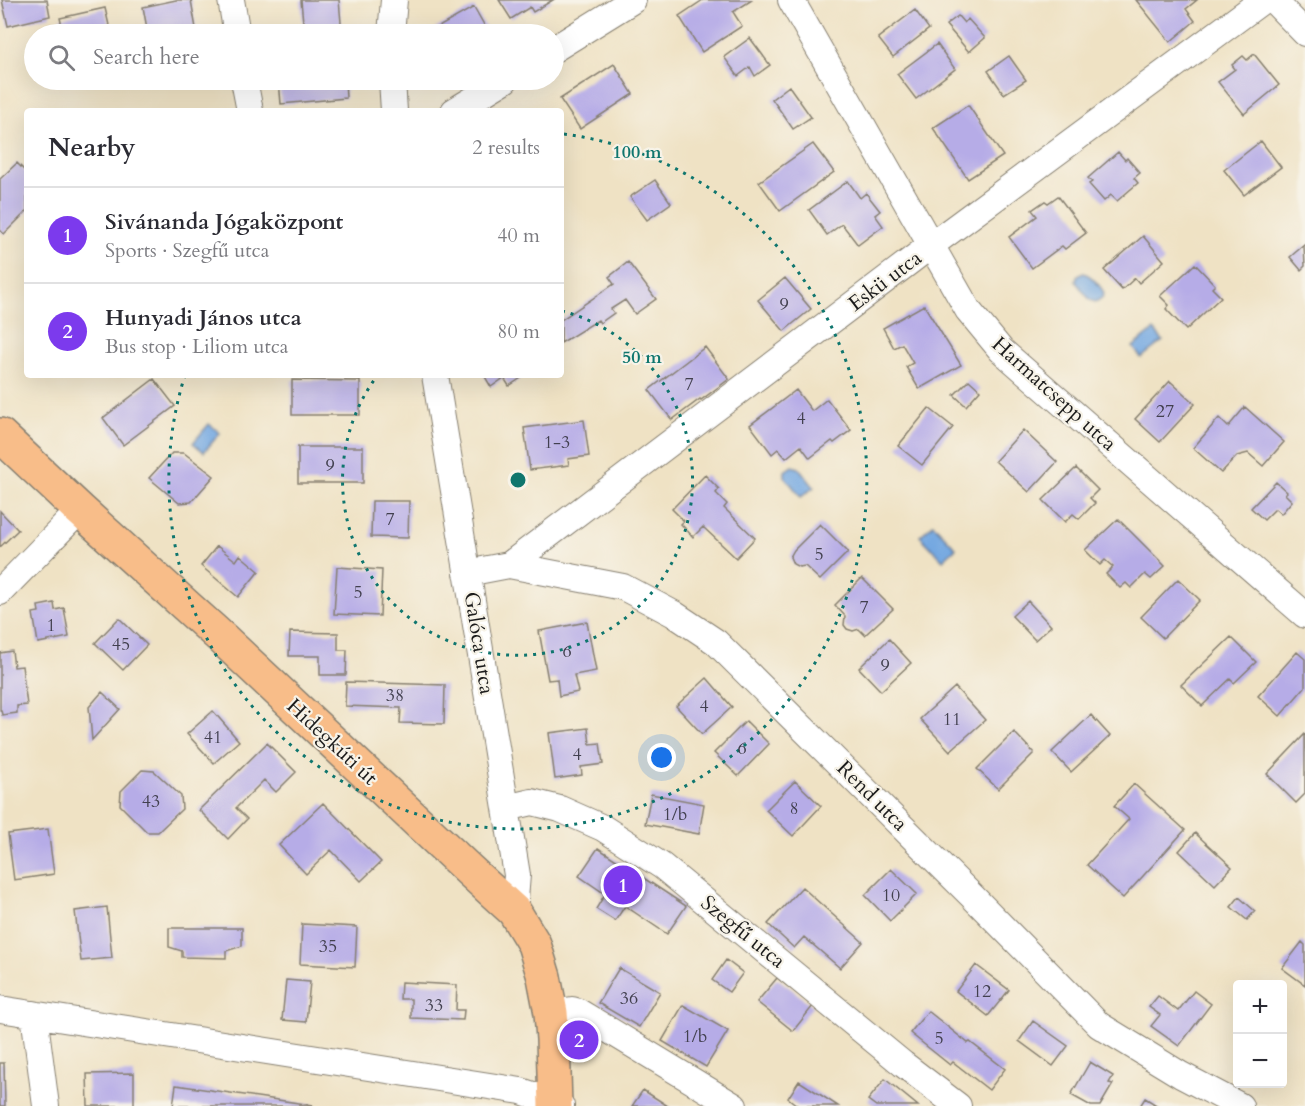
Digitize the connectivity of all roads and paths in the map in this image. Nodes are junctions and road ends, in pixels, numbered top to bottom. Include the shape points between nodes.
1 (231, 0) edge
2 (394, 0) edge
3 (633, 0) edge
4 (790, 0) edge
5 (1263, 0) edge
6 (1273, 0) edge
7 (235, 24) edge
8 (392, 24) edge
9 (1305, 33) edge
10 (564, 43) edge
11 (246, 90) edge
12 (393, 90) edge
13 (489, 90) edge
14 (249, 108) edge
15 (394, 108) edge
16 (459, 108) edge
17 (930, 246) junction
18 (435, 378) edge
19 (0, 435) edge
20 (72, 519) junction
21 (509, 565) junction
22 (467, 573) junction
23 (0, 592) edge
24 (1305, 615) edge
25 (506, 808) junction
26 (514, 911) junction
27 (0, 1009) edge
28 (551, 1013) junction
29 (34, 1014) junction
30 (557, 1104) edge
31 (46, 1106) edge
32 (734, 1106) edge
33 (958, 1106) edge
34 (1240, 1106) edge

1 - 7 street
2 - 8 street
3 - 10 street
4 - 17 street, Harmatcsepp utca
5 - 17 street, Eskü utca
6 - 9 street
11 - 14 street
12 - 15 street
13 - 16 street
17 - 21 street, Eskü utca
17 - 24 street, Harmatcsepp utca via 968,310 1001,351
18 - 22 street, Galóca utca
19 - 20 main road, Hidegkúti út
20 - 23 street
20 - 26 main road, Hidegkúti út via 224,640
21 - 22 street, Rend utca
21 - 34 street, Rend utca via 623,587 716,642 1099,1025
22 - 25 street, Galóca utca
25 - 26 street, Galóca utca via 517,875
25 - 33 street, Szegfű utca via 532,802 560,809 603,828 662,866
26 - 28 main road, Hidegkúti út via 534,944
27 - 29 street
28 - 30 main road, Hidegkúti út
28 - 32 street via 579,1011
29 - 30 street via 521,1091
29 - 31 street

